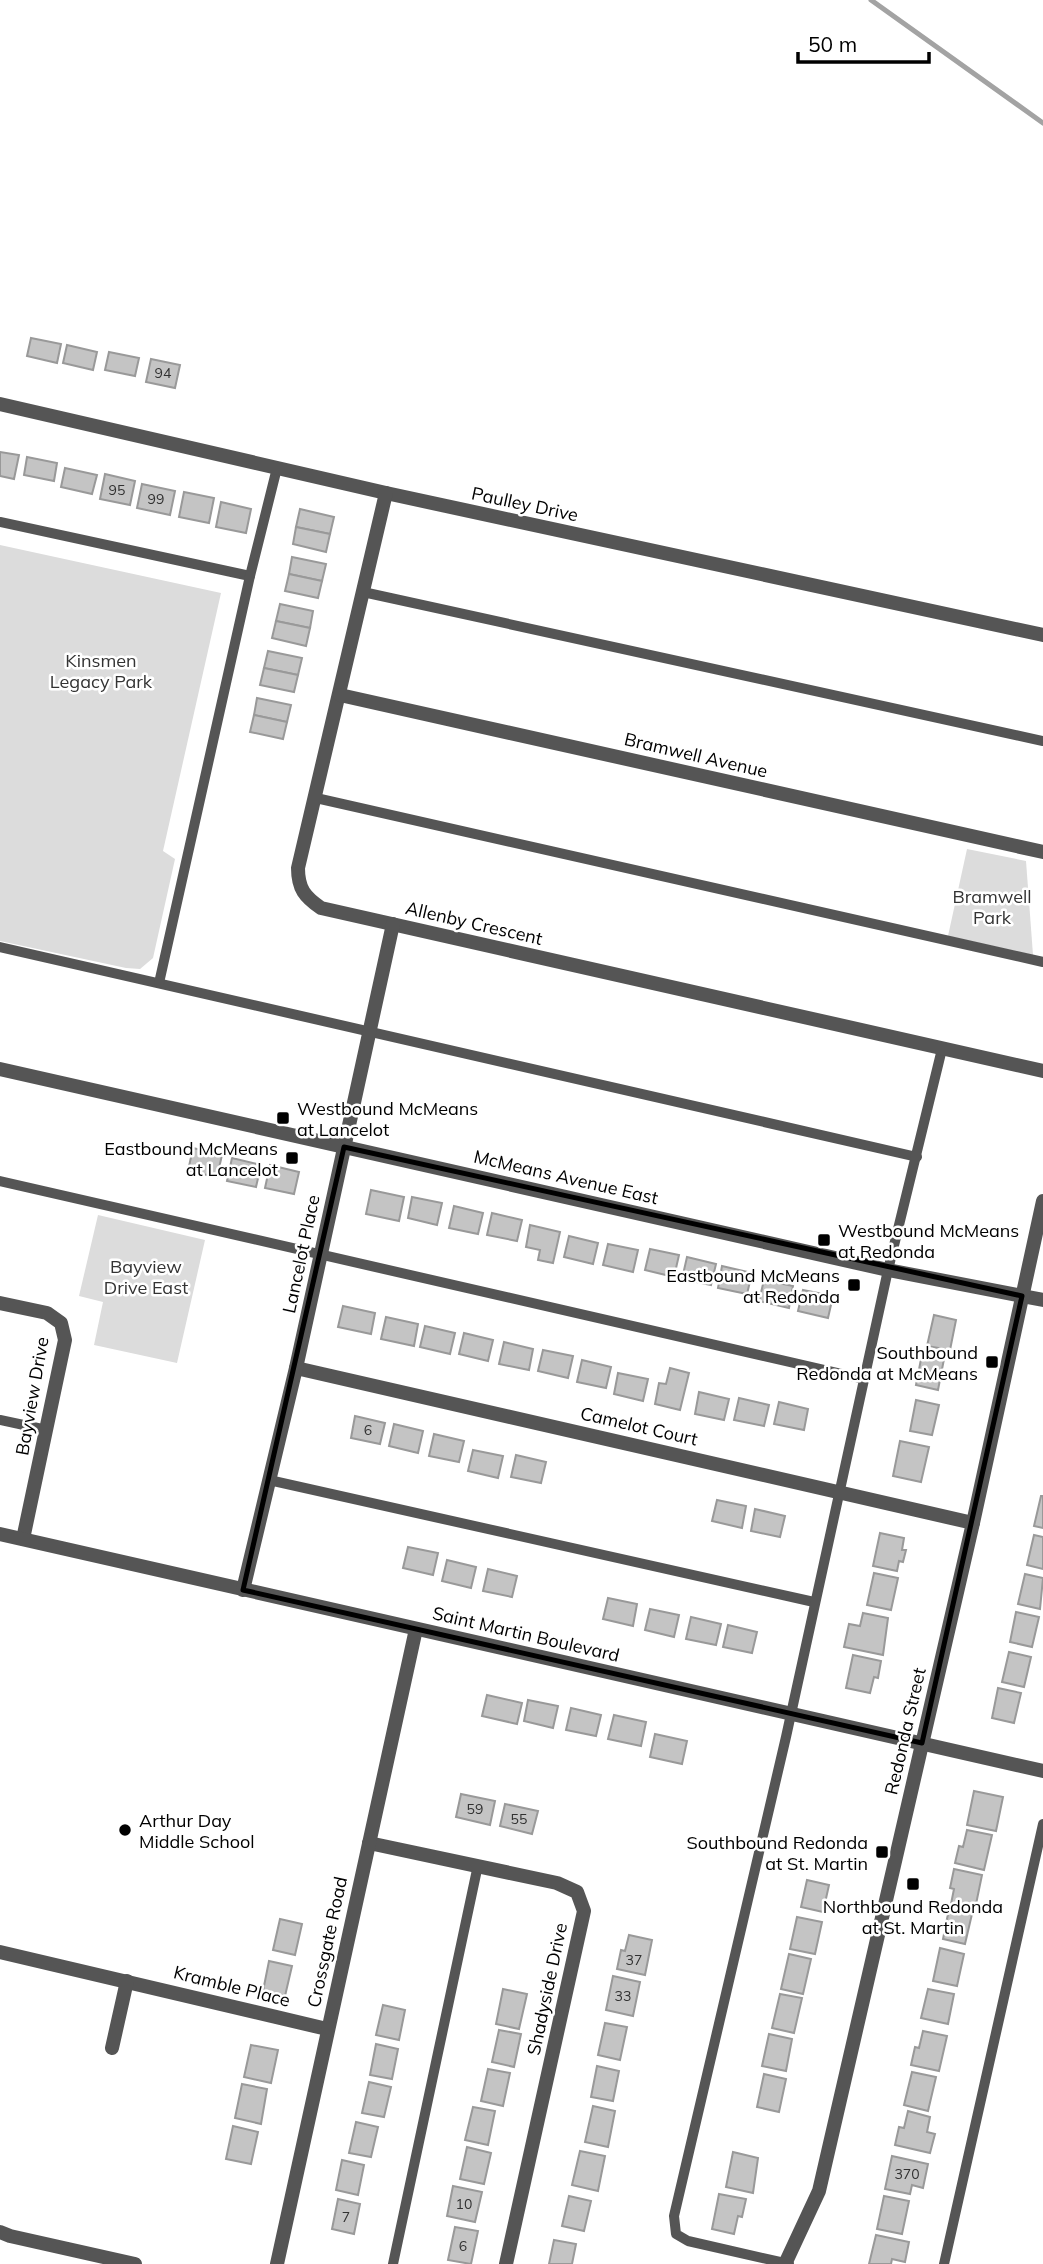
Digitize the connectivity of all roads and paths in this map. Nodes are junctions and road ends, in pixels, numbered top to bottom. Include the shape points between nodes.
1 (0, 404) edge
2 (277, 468) junction
3 (386, 493) junction
4 (0, 522) edge
5 (250, 576) junction
6 (363, 592) junction
7 (1043, 635) edge
8 (340, 695) junction
9 (1043, 741) edge
10 (316, 798) junction
11 (1043, 852) edge
12 (393, 924) junction
13 (0, 947) edge
14 (1043, 962) edge
15 (159, 983) junction
16 (369, 1032) junction
17 (942, 1048) junction
18 (0, 1069) edge
19 (1043, 1071) edge
20 (344, 1147) junction
21 (917, 1157) junction
22 (0, 1181) edge
23 (1043, 1201) edge
24 (321, 1254) junction
25 (888, 1269) junction
26 (1023, 1296) junction
27 (1043, 1300) edge
28 (0, 1303) edge
29 (296, 1368) junction
30 (864, 1379) junction
31 (0, 1420) edge
32 (47, 1430) junction
33 (269, 1480) junction
34 (839, 1492) junction
35 (973, 1523) junction
36 (0, 1534) edge
37 (23, 1539) junction
38 (243, 1590) junction
39 (814, 1602) junction
40 (416, 1629) junction
41 (791, 1713) junction
42 (922, 1743) junction
43 (1043, 1771) edge
44 (1043, 1824) edge
45 (369, 1843) junction
46 (478, 1865) junction
47 (0, 1952) edge
48 (127, 1981) junction
49 (327, 2029) junction
50 (111, 2048) dead end
51 (0, 2232) edge
52 (135, 2264) edge
53 (277, 2264) edge
54 (393, 2264) edge
55 (506, 2264) edge
56 (787, 2264) edge
57 (944, 2264) edge

1 - 2 street, Paulley Drive
2 - 3 street, Paulley Drive
2 - 5 lane
3 - 6 street, Allenby Crescent
3 - 7 street, Paulley Drive
4 - 5 lane
5 - 15 lane
6 - 8 street, Allenby Crescent
6 - 9 lane
8 - 10 street, Allenby Crescent
8 - 11 street, Bramwell Avenue
10 - 12 street, Allenby Crescent via 298,884 321,908
10 - 14 lane
12 - 16 street, Lancelot Place
12 - 17 street, Allenby Crescent
13 - 15 lane
15 - 16 lane
16 - 20 street, Lancelot Place
16 - 21 lane
17 - 19 street, Allenby Crescent
17 - 21 lane
18 - 20 street, McMeans Avenue East
20 - 24 street, Lancelot Place
20 - 25 street, McMeans Avenue East
21 - 25 lane
22 - 24 lane
23 - 26 street, Redonda Street
24 - 29 street, Lancelot Place
24 - 30 lane
25 - 26 street, McMeans Avenue East
25 - 30 lane
26 - 27 street, McMeans Avenue East
26 - 35 street, Redonda Street
28 - 32 street, Bayview Drive via 47,1313 61,1323 65,1340
29 - 33 street, Lancelot Place
29 - 34 street, Camelot Court
30 - 34 lane
31 - 32 lane
32 - 37 street, Bayview Drive
33 - 38 street, Lancelot Place
33 - 39 lane
34 - 35 street, Camelot Court
34 - 39 lane
35 - 42 street, Redonda Street
36 - 37 street, Saint Martin Boulevard
37 - 38 street, Saint Martin Boulevard
38 - 40 street, Saint Martin Boulevard
39 - 41 lane
40 - 41 street, Saint Martin Boulevard
40 - 45 street, Crossgate Road
41 - 42 street, Saint Martin Boulevard
41 - 56 lane via 674,2216 676,2234 688,2241
42 - 43 street, Saint Martin Boulevard
42 - 56 street, Redonda Street via 819,2191
44 - 57 lane
45 - 46 street, Shadyside Drive
45 - 49 street, Crossgate Road
46 - 54 lane
46 - 55 street, Shadyside Drive via 568,1887 577,1892 584,1911
47 - 48 street, Kramble Place
48 - 49 street, Kramble Place
48 - 50 street
49 - 53 street, Crossgate Road
51 - 52 street

